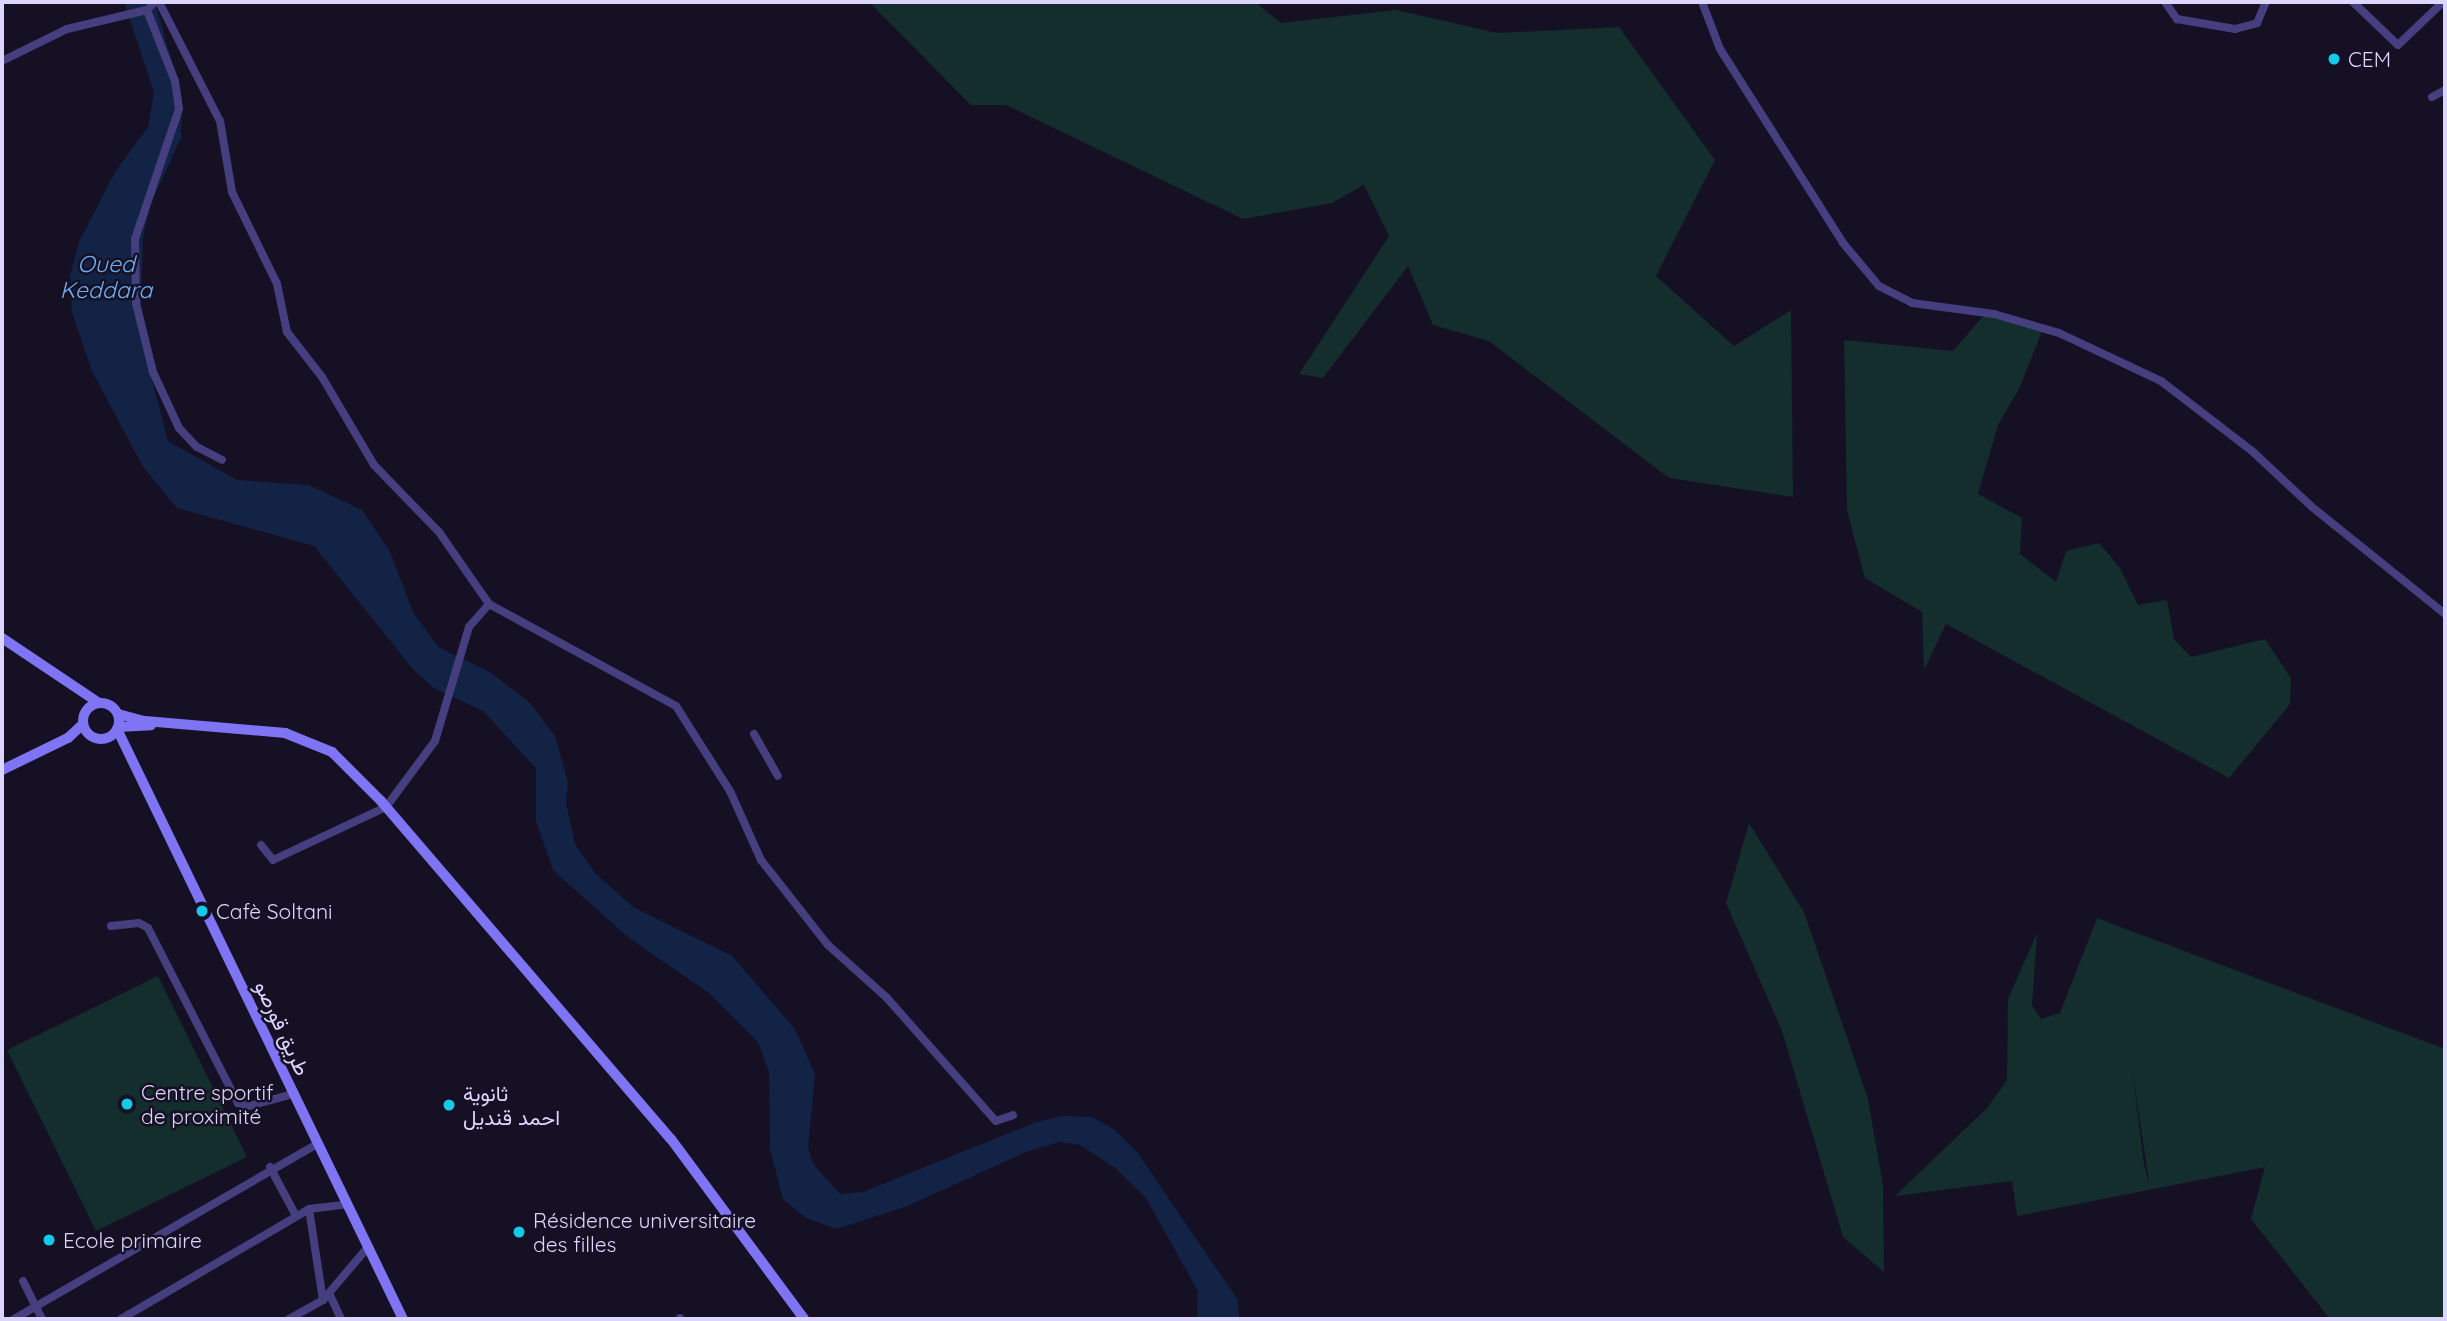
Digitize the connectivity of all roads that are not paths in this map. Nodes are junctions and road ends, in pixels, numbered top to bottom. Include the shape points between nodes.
1 (157, 2) edge
2 (1702, 2) edge
3 (2165, 2) edge
4 (2266, 2) edge
5 (2353, 2) edge
6 (2442, 2) edge
7 (145, 9) junction
8 (2, 61) edge
9 (2445, 90) edge
10 (2432, 97) dead end
11 (222, 460) dead end
12 (489, 604) junction
13 (2445, 614) edge
14 (2, 638) edge
15 (69, 686) junction
16 (99, 703) junction
17 (118, 714) junction
18 (83, 718) junction
19 (164, 722) junction
20 (117, 728) junction
21 (754, 734) dead end
22 (90, 736) junction
23 (68, 738) junction
24 (107, 738) junction
25 (128, 753) junction
26 (2, 770) edge
27 (778, 776) dead end
28 (386, 807) junction
29 (261, 845) dead end
30 (111, 926) dead end
31 (293, 1094) junction
32 (1013, 1115) dead end
33 (317, 1144) junction
34 (270, 1167) junction
35 (347, 1203) junction
36 (309, 1209) junction
37 (296, 1216) junction
38 (368, 1247) junction
39 (23, 1281) dead end
40 (326, 1296) junction
41 (35, 1307) junction
42 (14, 1319) edge
43 (42, 1319) edge
44 (121, 1319) edge
45 (289, 1319) edge
46 (341, 1319) edge
47 (402, 1319) edge
48 (804, 1319) edge

1 - 7 street
1 - 12 street via 220,121 232,192 277,284 287,331 322,377 374,465 439,532
2 - 13 street via 1710,32 1726,60 1843,243 1879,286 1912,303 1994,314 2048,329 2161,381 2252,451 2312,507
3 - 4 street via 2177,19 2235,29 2257,23
5 - 6 street via 2398,45
7 - 8 street via 67,29
7 - 11 street via 175,81 179,109 139,223 133,263 136,303 152,372 180,428 197,447
9 - 10 street
12 - 28 street via 469,627 443,726
12 - 32 street via 676,706 730,791 761,860 828,946 887,998 996,1121
14 - 15 main road
15 - 16 main road
15 - 18 main road
16 - 17 main road via 110,705
16 - 18 main road
17 - 19 main road
17 - 20 main road
18 - 22 main road
18 - 23 main road
19 - 20 main road
19 - 28 main road via 226,724 310,740 332,752
20 - 24 main road
20 - 25 main road, طريق قورصو
21 - 27 street
22 - 23 main road
22 - 24 main road
23 - 26 main road
24 - 25 main road
25 - 31 main road, طريق قورصو
28 - 29 street via 273,860
28 - 48 main road via 671,1139
30 - 31 street via 139,923 148,928 238,1103 249,1107
31 - 33 main road, طريق قورصو
33 - 34 street
33 - 35 main road, طريق قورصو
34 - 37 street
34 - 41 street
35 - 36 street
35 - 38 main road, طريق قورصو
36 - 37 street
36 - 40 street
37 - 44 street
38 - 40 street
38 - 47 main road, طريق قورصو
39 - 41 street
40 - 45 street
40 - 46 street
41 - 42 street
41 - 43 street

